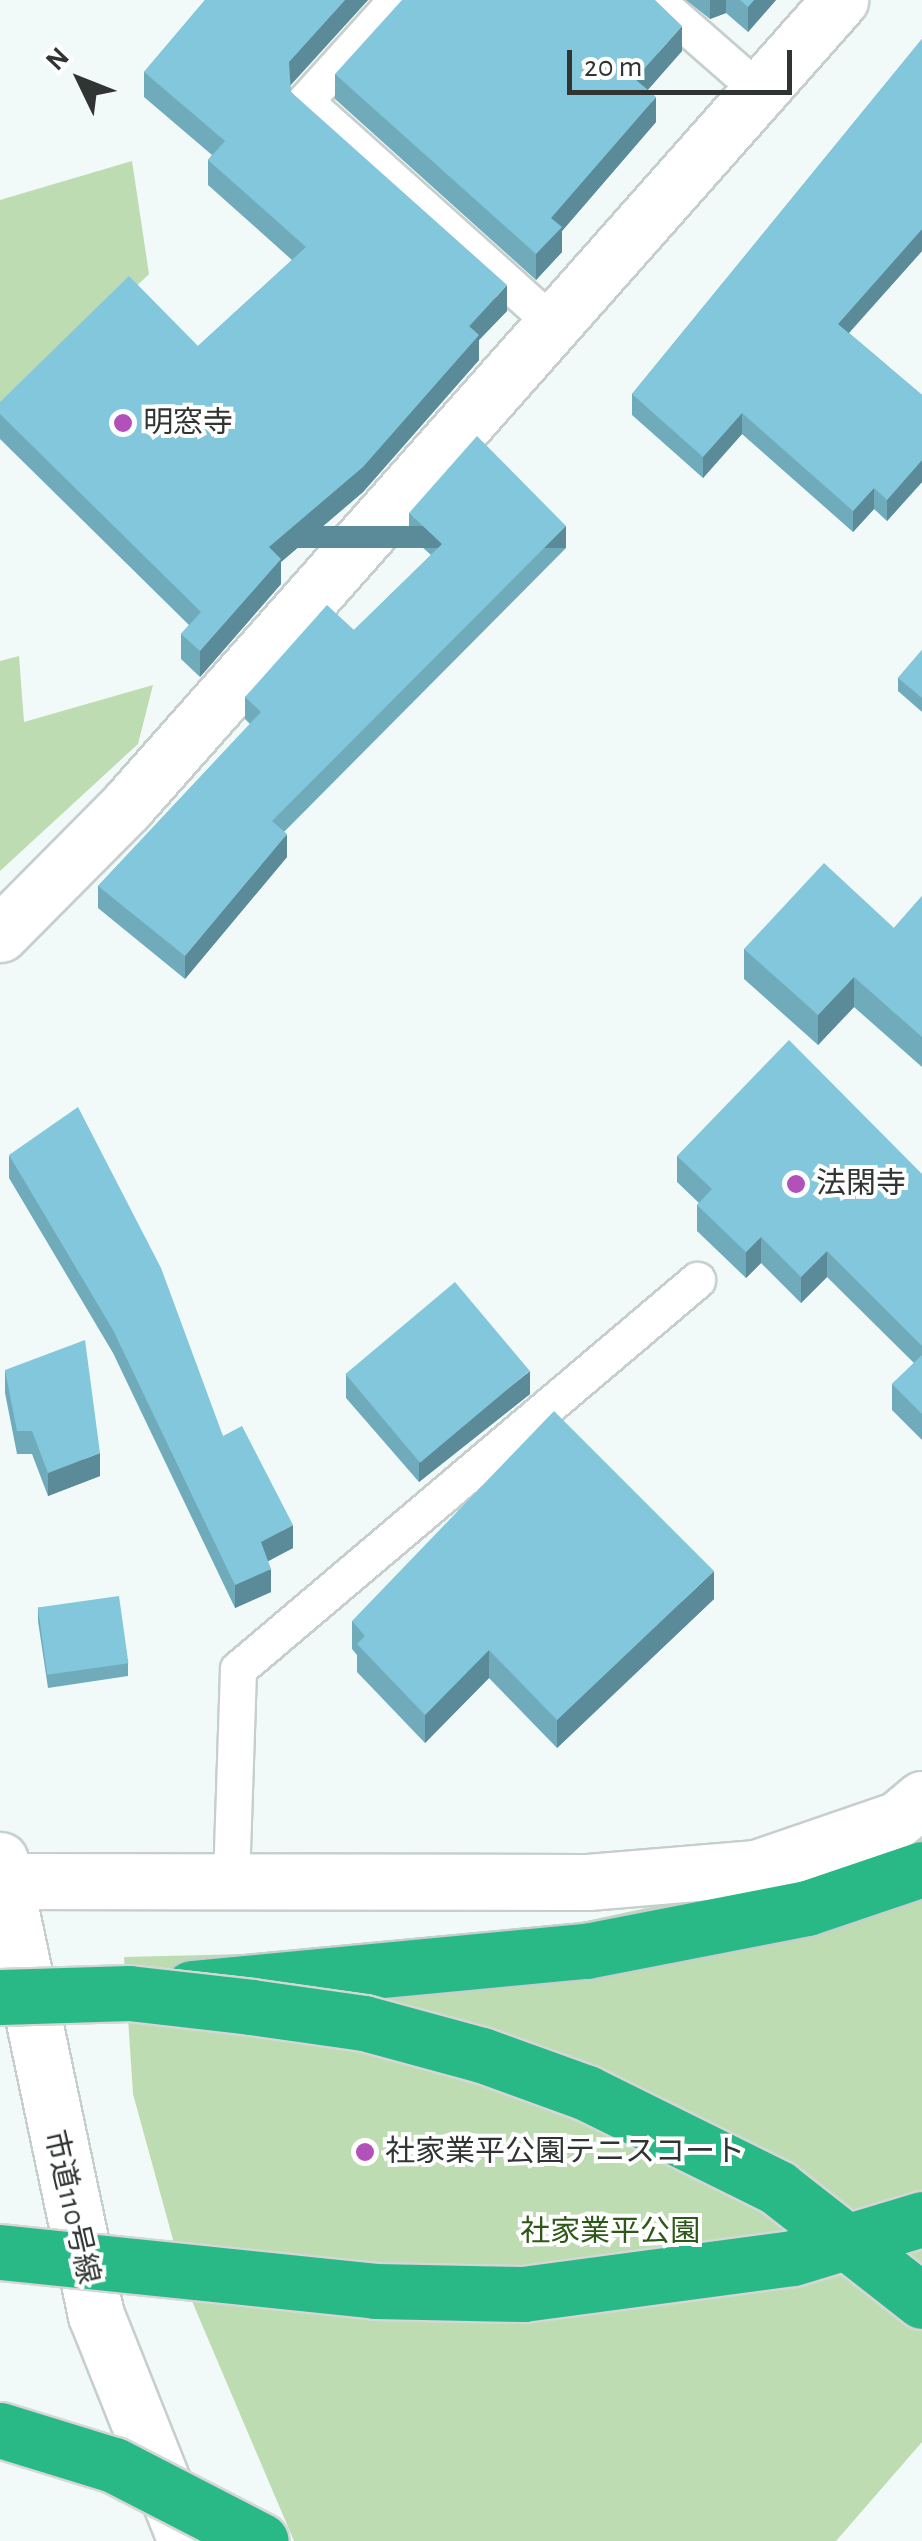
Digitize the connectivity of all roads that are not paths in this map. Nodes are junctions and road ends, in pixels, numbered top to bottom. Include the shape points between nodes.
1 (396, 0) edge
2 (656, 0) edge
3 (840, 0) edge
4 (761, 92) junction
5 (555, 325) junction
6 (0, 934) edge
7 (698, 1280) dead end
8 (922, 1799) edge
9 (922, 1869) edge
10 (1, 1874) edge
11 (231, 1880) junction
12 (129, 1993) junction
13 (0, 1997) edge
14 (922, 2219) edge
15 (0, 2252) edge
16 (922, 2302) edge
17 (0, 2430) edge
18 (186, 2541) edge
19 (261, 2541) edge

1 - 5 lane via 305,101
2 - 4 lane
3 - 4 street
4 - 5 street
5 - 6 street via 126,807
7 - 11 lane via 238,1669
8 - 11 street via 898,1819 756,1868 588,1882
9 - 12 highway, bridge via 807,1908 586,1951
10 - 11 street
10 - 18 street, 市道110号線 via 96,2315
12 - 13 highway, bridge
12 - 16 highway, bridge via 364,2023 586,2093 778,2188
14 - 15 highway, bridge via 793,2258 523,2294 375,2290
17 - 19 highway, bridge via 114,2465

